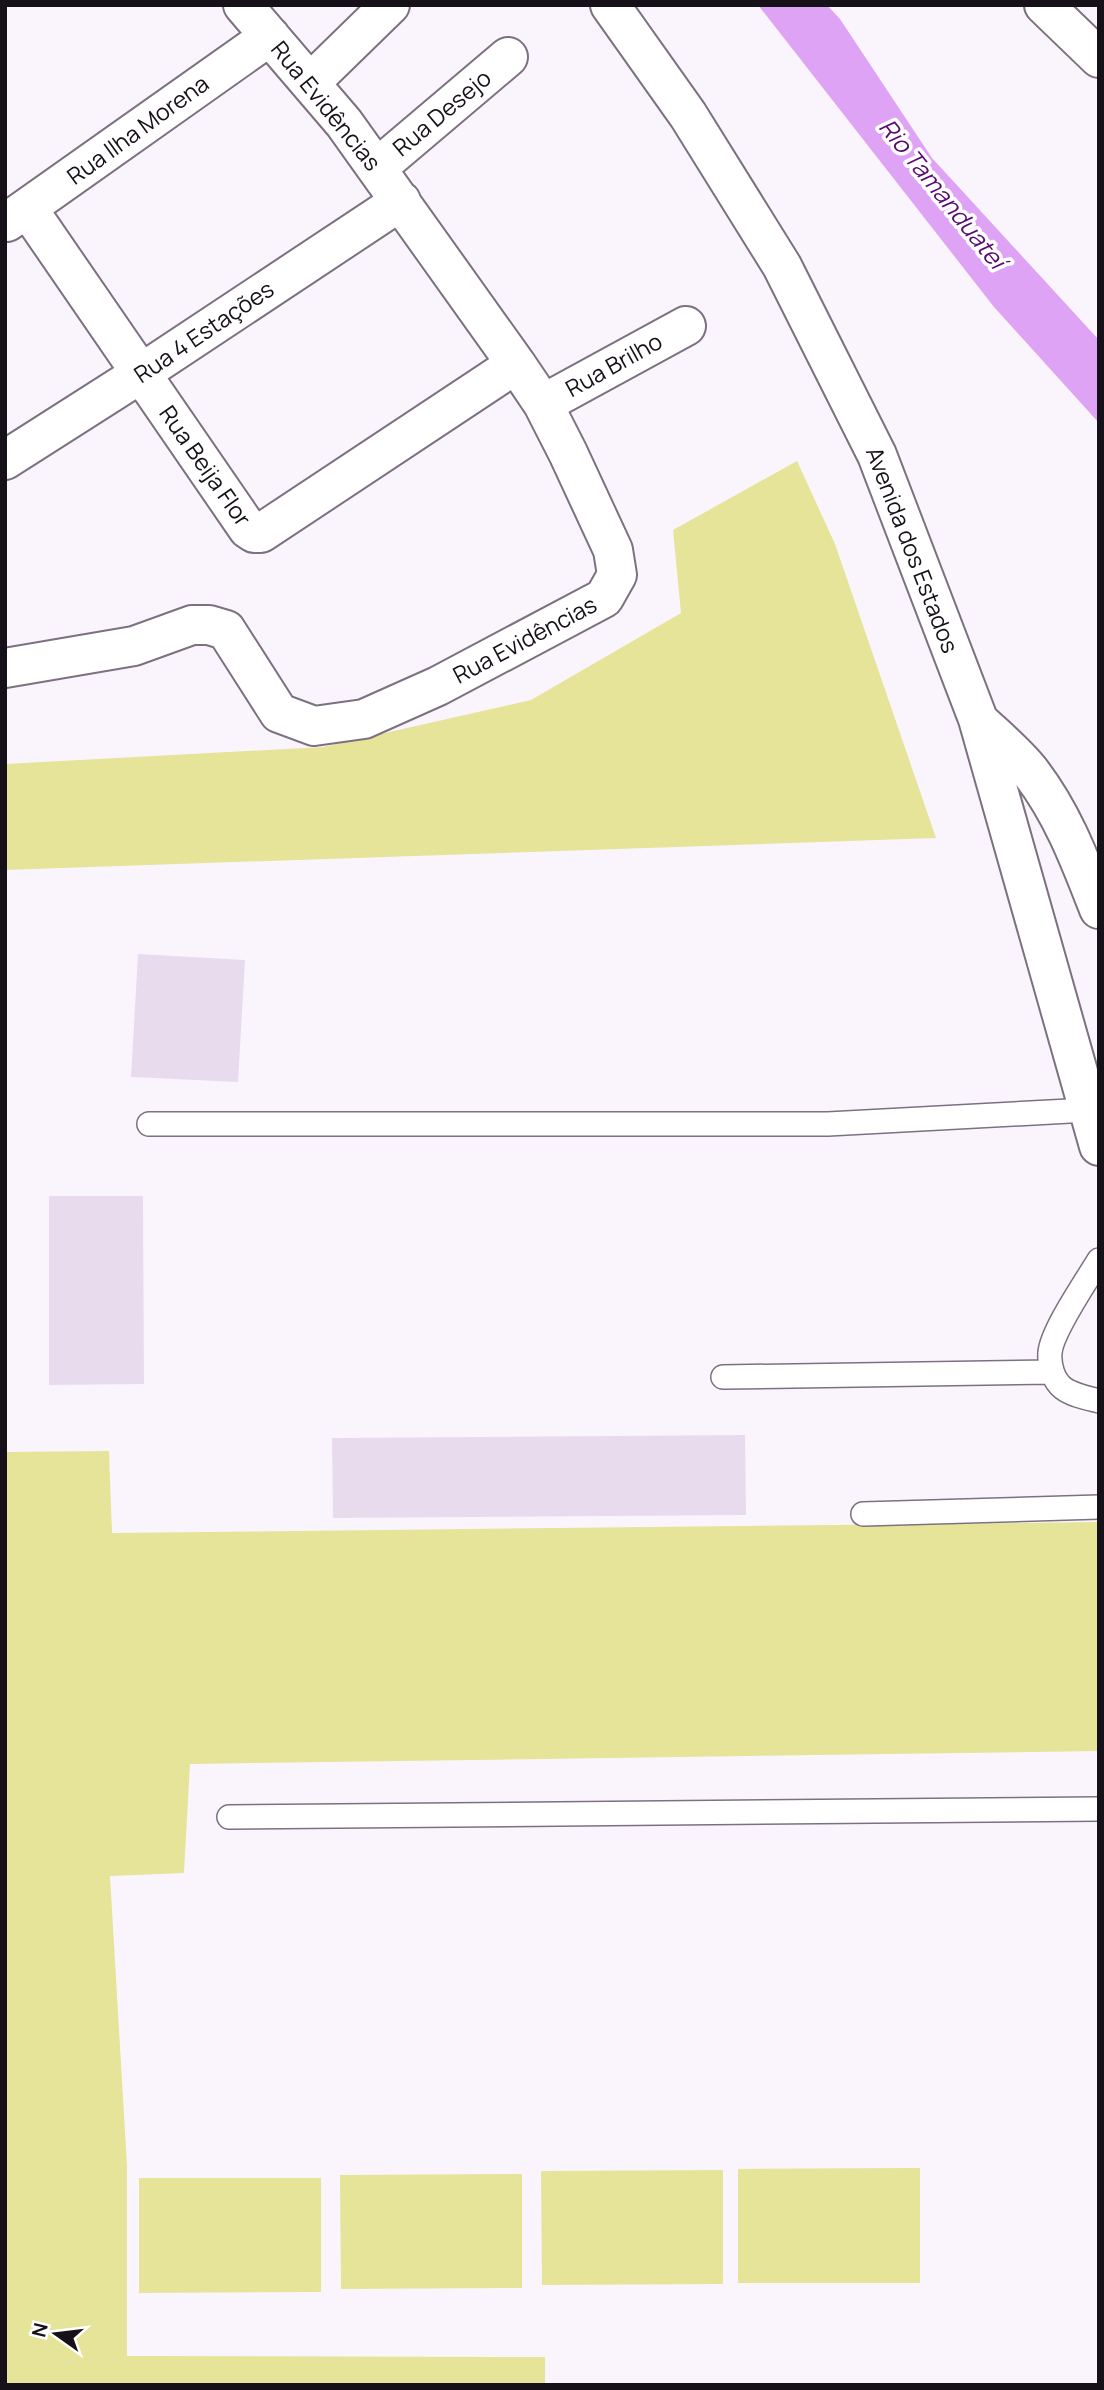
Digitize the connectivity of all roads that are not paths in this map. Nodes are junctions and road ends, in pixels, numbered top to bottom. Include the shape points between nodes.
1 (243, 5) edge
2 (390, 5) edge
3 (610, 5) edge
4 (1045, 5) edge
5 (270, 36) junction
6 (508, 57) dead end
7 (1099, 58) edge
8 (310, 83) junction
9 (377, 168) junction
10 (401, 201) junction
11 (16, 216) edge
12 (685, 326) dead end
13 (516, 364) junction
14 (141, 374) junction
15 (543, 404) junction
16 (5, 460) edge
17 (5, 668) edge
18 (978, 719) junction
19 (1099, 909) edge
20 (1088, 1110) junction
21 (149, 1125) dead end
22 (1099, 1146) edge
23 (1099, 1260) edge
24 (1051, 1372) junction
25 (723, 1377) dead end
26 (1099, 1401) edge
27 (1099, 1507) edge
28 (863, 1514) dead end
29 (1099, 1808) edge
30 (229, 1817) dead end

1 - 5 main road, Rua Evidências
2 - 8 main road
3 - 18 main road, Avenida dos Estados via 688,115 782,266 877,455
4 - 7 main road
5 - 8 main road, Rua Evidências
5 - 11 main road, Rua Ilha Morena
6 - 9 main road, Rua Desejo
8 - 9 main road, Rua Evidências
9 - 10 main road, Rua Evidências
10 - 13 main road, Rua Evidências
10 - 14 main road, Rua 4 Estações
11 - 14 main road, Rua Beija Flor
12 - 15 main road, Rua Brilho
13 - 14 main road, Rua Beija Flor via 261,533 248,529
13 - 15 main road, Rua Evidências
14 - 16 main road, Rua 4 Estações
15 - 17 main road, Rua Evidências via 613,550 617,575 604,598 438,686 364,719 314,726 279,713 226,630 209,625 192,625 134,646
18 - 19 main road via 1028,769 1052,804 1078,853
18 - 20 main road, Avenida dos Estados
20 - 21 lane via 828,1124
20 - 22 main road, Avenida dos Estados
23 - 24 lane via 1059,1330 1050,1351
24 - 25 lane
24 - 26 lane via 1061,1387
27 - 28 lane
29 - 30 lane

